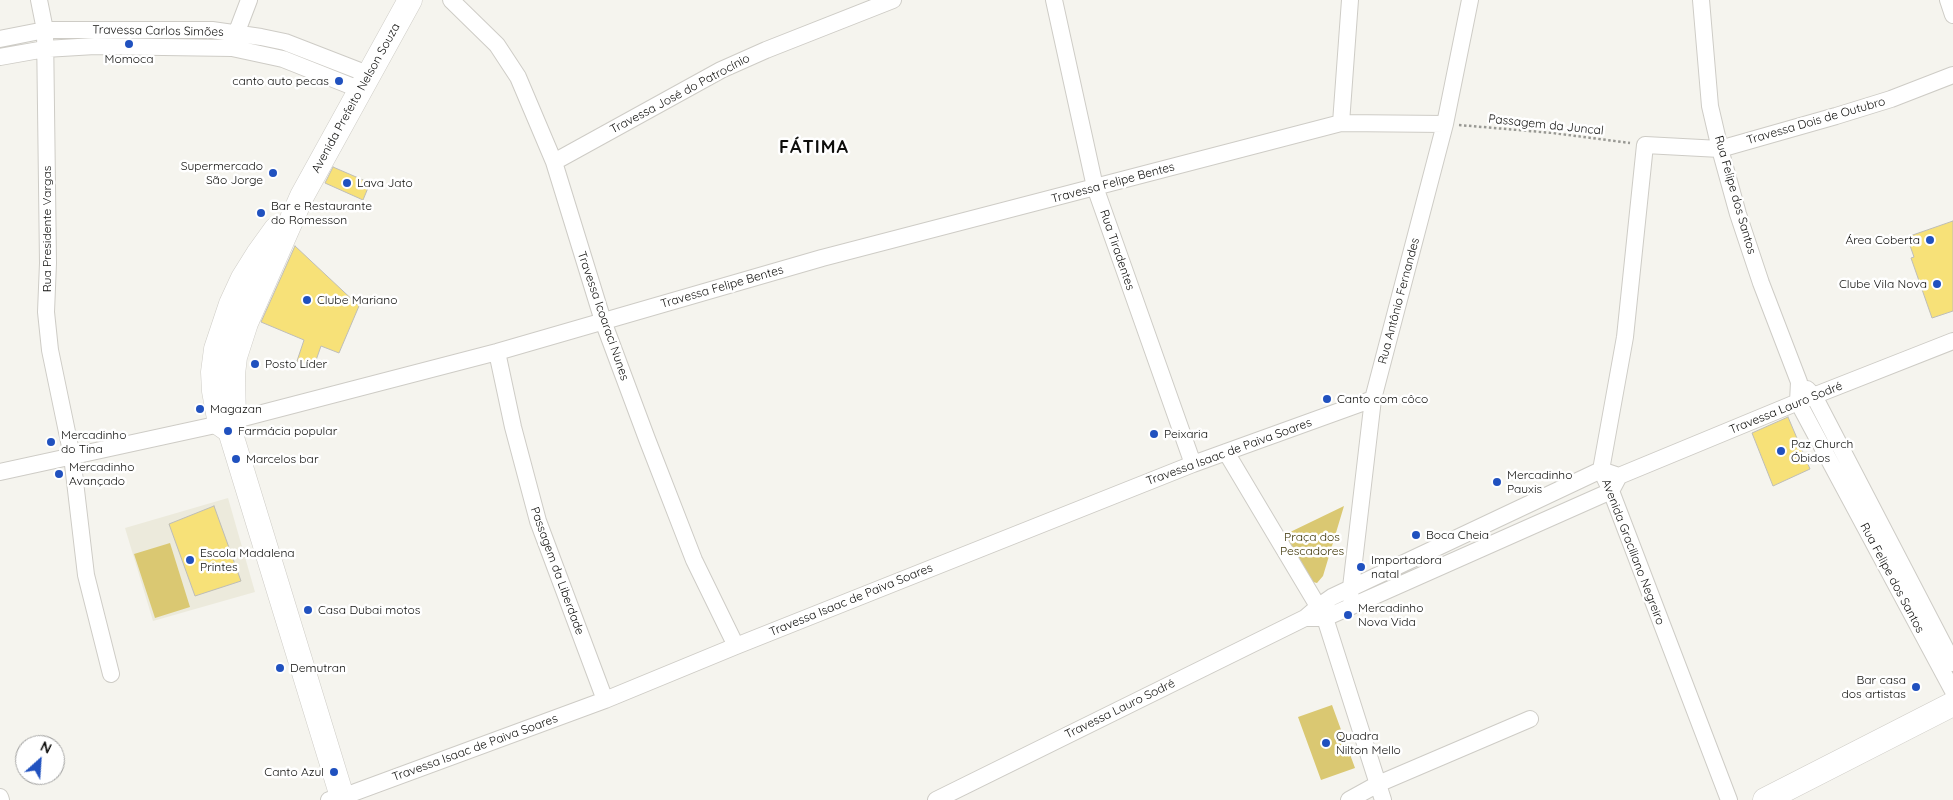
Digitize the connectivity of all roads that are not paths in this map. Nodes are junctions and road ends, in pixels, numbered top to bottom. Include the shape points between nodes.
1 (40, 0) edge
2 (249, 0) edge
3 (410, 0) edge
4 (451, 0) edge
5 (893, 0) edge
6 (1054, 0) edge
7 (1350, 0) edge
8 (1470, 0) edge
9 (1701, 0) edge
10 (1948, 0) edge
11 (1953, 15) edge
12 (45, 30) junction
13 (0, 39) edge
14 (234, 40) junction
15 (45, 49) junction
16 (0, 57) edge
17 (1953, 75) edge
18 (366, 82) junction
19 (1341, 123) junction
20 (1446, 124) junction
21 (1645, 145) joint
22 (1720, 149) junction
23 (554, 162) junction
24 (1095, 187) junction
25 (603, 320) junction
26 (1953, 341) edge
27 (497, 352) junction
28 (1800, 382) junction
29 (1814, 396) junction
30 (1374, 399) junction
31 (1798, 402) junction
32 (228, 425) junction
33 (1226, 452) junction
34 (72, 456) junction
35 (1193, 464) junction
36 (1601, 470) junction
37 (0, 472) edge
38 (1619, 476) junction
39 (1611, 491) junction
40 (1351, 589) junction
41 (1350, 606) junction
42 (1324, 608) junction
43 (736, 646) junction
44 (1953, 663) edge
45 (111, 674) dead end
46 (1953, 691) edge
47 (605, 700) junction
48 (1953, 704) edge
49 (1530, 719) dead end
50 (1381, 792) edge
51 (338, 799) edge
52 (936, 800) edge
53 (1349, 800) edge
54 (1728, 800) edge
55 (1765, 800) edge

1 - 12 street, Rua Presidente Vargas
2 - 14 street
3 - 18 street, Avenida Prefeito Nelson Souza
4 - 23 street, Travessa Icoaraci Nunes via 497,45 518,76
5 - 23 street, Travessa José do Patrocínio via 722,70
6 - 24 street, Rua Tiradentes
7 - 19 street
8 - 20 street, Rua Antônio Fernandes
9 - 22 street, Rua Felipe dos Santos via 1710,106
10 - 11 street
12 - 13 street, Travessa Carlos Simões
12 - 14 street, Travessa Carlos Simões via 212,30
12 - 15 street, Rua Presidente Vargas
14 - 15 street, Travessa Carlos Simões
14 - 18 street, Travessa Carlos Simões
15 - 16 street, Travessa Carlos Simões
15 - 34 street, Rua Presidente Vargas via 46,312 50,350
17 - 22 street, Travessa Dois de Outubro via 1891,99
18 - 32 street, Avenida Prefeito Nelson Souza via 302,196 258,254 231,304 221,330 213,372 214,391
19 - 20 street, Travessa Felipe Bentes
19 - 24 street, Travessa Felipe Bentes
20 - 30 street, Rua Antônio Fernandes
21 - 22 street, Travessa Dois de Outubro
21 - 36 street, Avenida Graciliano Negreiro via 1625,338
22 - 28 street, Rua Felipe dos Santos via 1761,282
23 - 25 street, Travessa Icoaraci Nunes
24 - 25 street, Travessa Felipe Bentes via 822,258
24 - 35 street, Rua Tiradentes
25 - 27 street, Travessa Felipe Bentes
25 - 43 street, Travessa Icoaraci Nunes via 694,560
26 - 29 street, Travessa Lauro Sodré
27 - 32 street, Travessa Felipe Bentes
27 - 47 street, Passagem da Liberdade via 538,521
28 - 29 street, Rua Felipe dos Santos
28 - 31 street, Rua Felipe dos Santos
29 - 31 street, Travessa Lauro Sodré
29 - 44 street, Rua Felipe dos Santos
30 - 33 street, Travessa Isaac de Paiva Soares
30 - 40 street, Rua Antônio Fernandes
31 - 38 street, Travessa Lauro Sodré
31 - 46 street, Rua Felipe dos Santos
32 - 34 street, Travessa Felipe Bentes
32 - 51 street, Avenida Prefeito Nelson Souza
33 - 35 street, Travessa Isaac de Paiva Soares
33 - 42 street
34 - 37 street, Travessa Felipe Bentes
34 - 45 street, Rua Presidente Vargas via 86,576
35 - 43 street, Travessa Isaac de Paiva Soares
36 - 38 street
36 - 39 street, Avenida Graciliano Negreiro
36 - 40 street, Travessa Lauro Sodré
38 - 39 street
39 - 41 street, Travessa Lauro Sodré
39 - 54 street, Avenida Graciliano Negreiro
40 - 41 street, Rua Antônio Fernandes
40 - 42 street, Travessa Lauro Sodré
41 - 42 street, Travessa Lauro Sodré
42 - 50 street
42 - 52 street, Travessa Lauro Sodré
43 - 47 street, Travessa Isaac de Paiva Soares
47 - 51 street, Travessa Isaac de Paiva Soares
48 - 55 street
49 - 50 street
50 - 53 street

